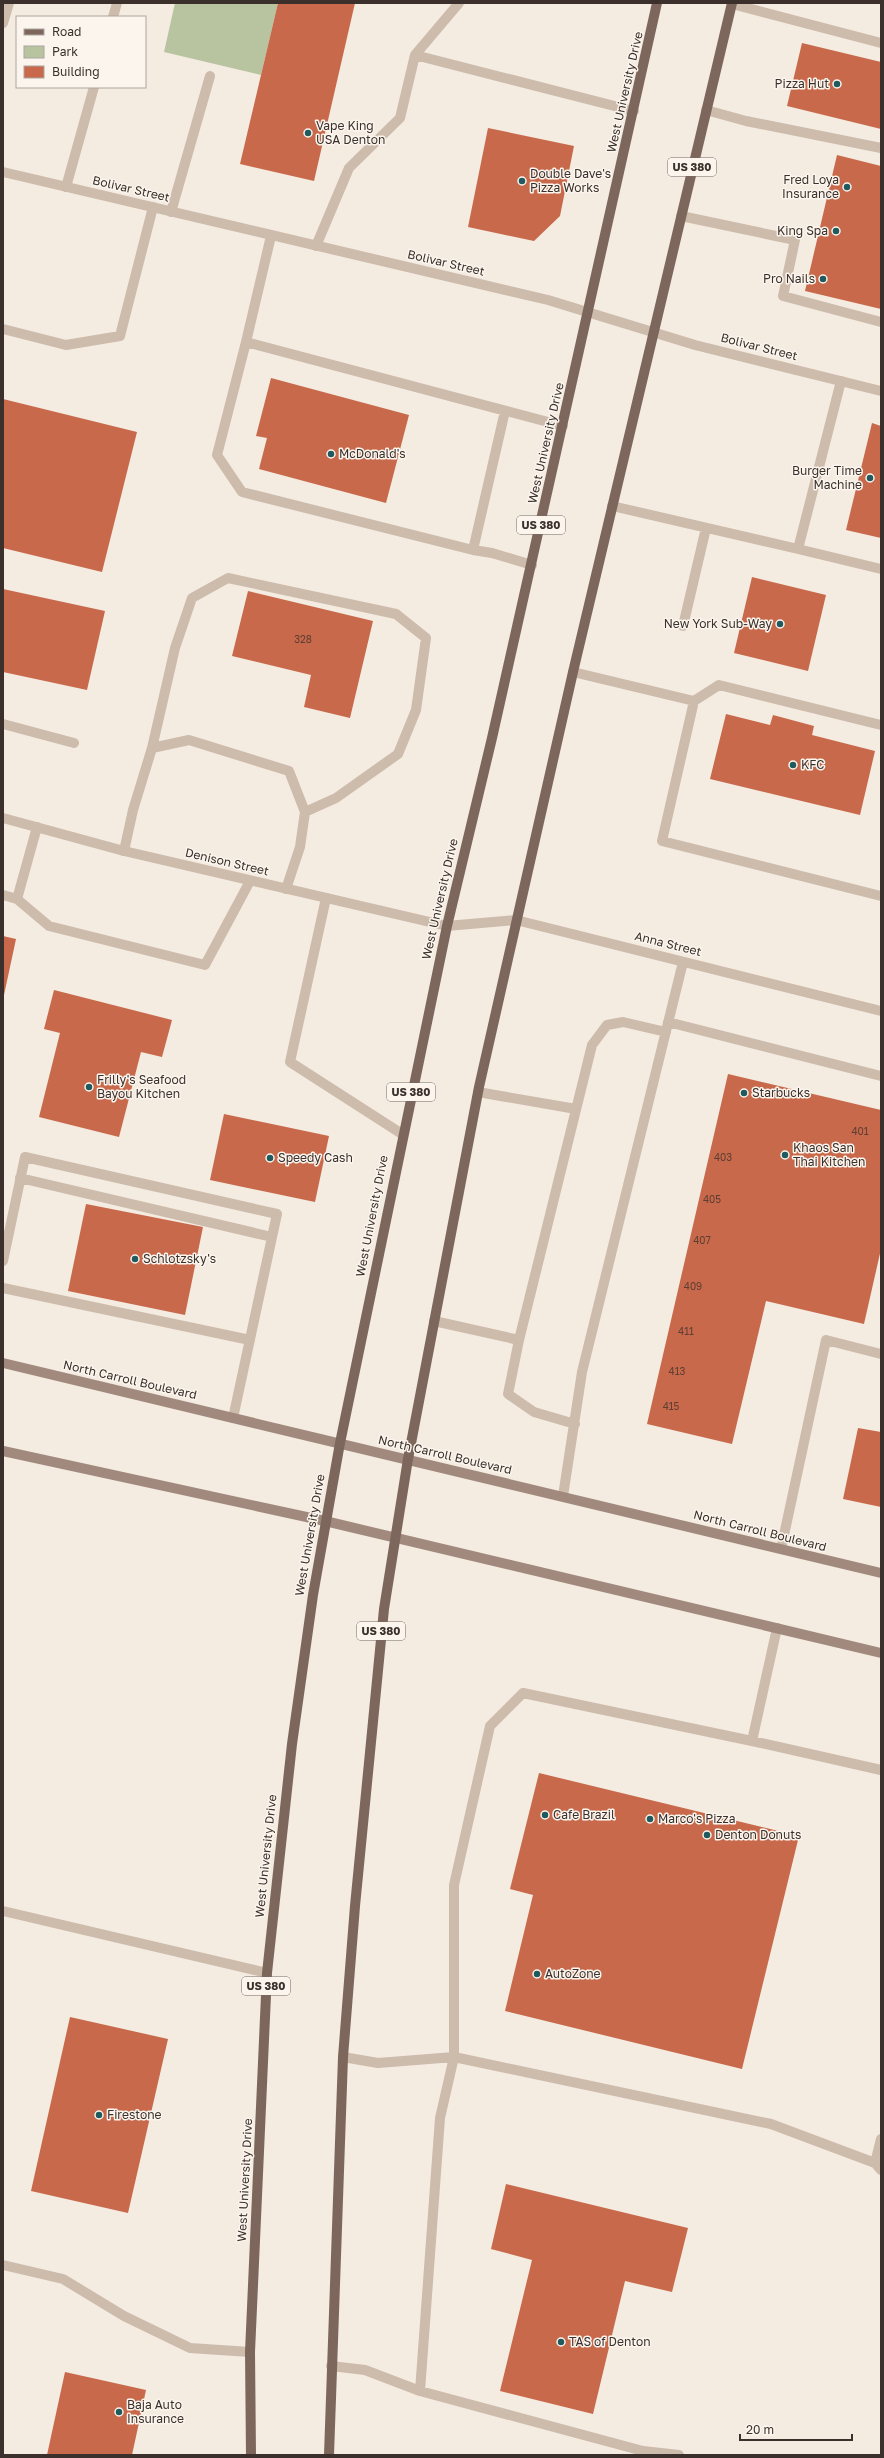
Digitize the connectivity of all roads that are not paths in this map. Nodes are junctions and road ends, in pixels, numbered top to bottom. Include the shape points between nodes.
1 (9, 3) edge
2 (117, 3) edge
3 (459, 3) edge
4 (658, 3) edge
5 (732, 3) edge
6 (113, 16) edge
7 (3, 23) edge
8 (881, 42) edge
9 (415, 55) junction
10 (210, 76) dead end
11 (94, 88) edge
12 (706, 110) junction
13 (634, 111) junction
14 (881, 148) edge
15 (3, 172) edge
16 (66, 187) junction
17 (153, 208) junction
18 (171, 212) junction
19 (681, 216) junction
20 (271, 236) junction
21 (316, 246) junction
22 (589, 311) junction
23 (881, 322) edge
24 (3, 329) edge
25 (653, 332) junction
26 (246, 342) junction
27 (841, 381) junction
28 (881, 391) edge
29 (505, 411) junction
30 (563, 426) junction
31 (612, 506) junction
32 (706, 528) junction
33 (798, 549) junction
34 (473, 550) junction
35 (532, 565) junction
36 (881, 569) edge
37 (683, 626) dead end
38 (573, 672) junction
39 (694, 701) junction
40 (3, 724) edge
41 (881, 725) edge
42 (74, 743) dead end
43 (152, 748) junction
44 (305, 812) junction
45 (3, 818) edge
46 (37, 827) junction
47 (124, 851) junction
48 (250, 881) junction
49 (286, 889) junction
50 (3, 895) edge
51 (881, 896) edge
52 (326, 898) junction
53 (17, 899) junction
54 (516, 920) junction
55 (447, 926) junction
56 (683, 962) junction
57 (881, 1011) edge
58 (667, 1027) junction
59 (881, 1076) edge
60 (478, 1092) junction
61 (576, 1109) junction
62 (402, 1134) junction
63 (20, 1178) junction
64 (272, 1237) junction
65 (3, 1261) edge
66 (3, 1288) edge
67 (434, 1321) junction
68 (250, 1340) junction
69 (519, 1340) junction
70 (881, 1354) edge
71 (3, 1363) edge
72 (233, 1418) junction
73 (575, 1424) junction
74 (340, 1443) junction
75 (3, 1451) edge
76 (408, 1459) junction
77 (563, 1496) junction
78 (325, 1521) junction
79 (396, 1538) junction
80 (782, 1549) junction
81 (881, 1573) edge
82 (777, 1628) junction
83 (881, 1653) edge
84 (752, 1741) junction
85 (881, 1770) edge
86 (3, 1911) edge
87 (267, 1974) junction
88 (343, 2057) junction
89 (454, 2057) junction
90 (881, 2139) edge
91 (878, 2166) edge
92 (3, 2265) edge
93 (250, 2352) junction
94 (331, 2366) junction
95 (420, 2391) junction
96 (251, 2455) edge
97 (329, 2455) edge
98 (679, 2455) edge

1 - 7 street
2 - 6 street
3 - 9 street
4 - 13 main road, West University Drive / US 380
5 - 8 street
5 - 12 main road, US 380
9 - 13 street
9 - 21 street via 400,118 349,168
10 - 18 street
11 - 16 street
12 - 14 street via 746,121
12 - 19 main road, US 380
13 - 22 main road, West University Drive / US 380
15 - 16 street, Bolivar Street
16 - 17 street, Bolivar Street
17 - 18 street, Bolivar Street
17 - 24 street via 120,336 66,345
18 - 20 street, Bolivar Street
19 - 23 street via 795,240 783,296
19 - 25 main road, US 380
20 - 21 street, Bolivar Street
20 - 26 street
21 - 22 street, Bolivar Street
22 - 25 street, Bolivar Street
22 - 30 main road, West University Drive / US 380
25 - 27 street, Bolivar Street
25 - 31 main road, US 380
26 - 29 street
26 - 34 street via 217,455 242,492
27 - 28 street, Bolivar Street
27 - 33 street
29 - 30 street
29 - 34 street
30 - 35 main road, West University Drive / US 380
31 - 32 street
31 - 38 main road, US 380
32 - 33 street
32 - 37 street
33 - 36 street
34 - 35 street
35 - 55 main road, West University Drive / US 380
38 - 39 street
38 - 54 main road, US 380
39 - 41 street via 719,684
39 - 51 street via 662,841
40 - 42 street
43 - 44 street via 189,740 289,771
43 - 44 street via 175,648 192,598 228,578 396,614 426,638 416,710 398,754 336,798
43 - 47 street via 133,810
44 - 49 street via 300,847
45 - 46 street, Denison Street
46 - 47 street, Denison Street
46 - 53 street
47 - 48 street, Denison Street
48 - 49 street, Denison Street
48 - 53 street via 205,965 49,926
49 - 52 street, Denison Street
50 - 53 street
52 - 55 street, Denison Street
52 - 62 street via 290,1062
54 - 55 street, Anna Street
54 - 56 street, Anna Street
54 - 60 main road, US 380
55 - 62 main road, West University Drive / US 380
56 - 57 street, Anna Street
56 - 58 street
58 - 59 street via 741,1041
58 - 61 street via 623,1022 607,1025 592,1045
58 - 73 street via 582,1372
60 - 61 street
60 - 67 main road, US 380
61 - 69 street
62 - 74 main road, West University Drive / US 380
63 - 64 street
63 - 64 street via 25,1157 277,1214
63 - 65 street
64 - 68 street
66 - 68 street
67 - 69 street
67 - 76 main road, US 380
68 - 72 street
69 - 73 street via 508,1394 534,1412
70 - 80 street via 826,1340
71 - 72 main road, North Carroll Boulevard
72 - 74 main road, North Carroll Boulevard
73 - 77 street
74 - 76 main road, North Carroll Boulevard
74 - 78 main road, West University Drive / US 380
75 - 78 main road
76 - 77 main road, North Carroll Boulevard
76 - 79 main road, US 380
77 - 80 main road, North Carroll Boulevard
78 - 79 main road
78 - 87 main road, West University Drive / US 380 via 292,1744
79 - 82 main road
79 - 88 main road, US 380 via 384,1609
80 - 81 main road, North Carroll Boulevard
82 - 83 main road
82 - 84 street
84 - 85 street
84 - 89 street via 523,1693 490,1726 454,1885
86 - 87 street
87 - 93 main road, West University Drive / US 380
88 - 89 street via 378,2063
88 - 94 main road, US 380
89 - 91 street via 771,2124
89 - 95 street via 440,2118
90 - 91 street
92 - 93 street via 63,2279 124,2316 190,2348
93 - 96 main road, West University Drive / US 380
94 - 95 street via 366,2370
94 - 97 main road, US 380
95 - 98 street via 643,2451

